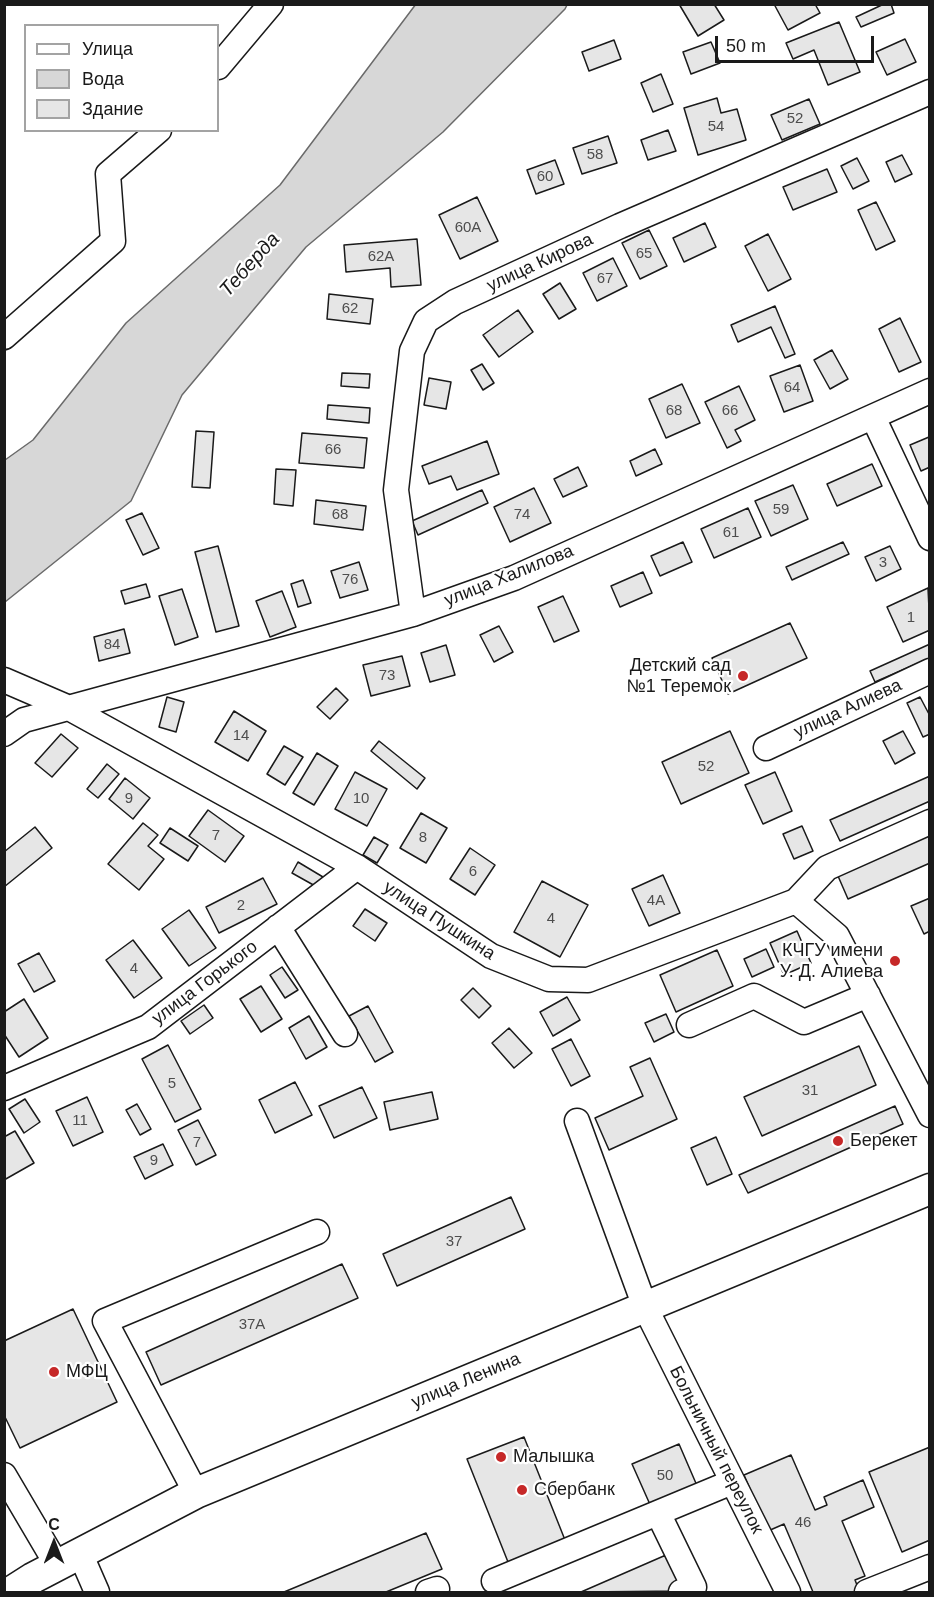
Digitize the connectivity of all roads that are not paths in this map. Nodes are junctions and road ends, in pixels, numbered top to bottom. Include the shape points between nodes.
1 (271, 4) edge
2 (219, 66) edge
3 (930, 92) edge
4 (157, 132) edge
5 (4, 337) edge
6 (930, 391) edge
7 (873, 417) junction
8 (930, 538) edge
9 (413, 614) junction
10 (930, 671) edge
11 (4, 680) edge
12 (69, 708) junction
13 (4, 734) edge
14 (766, 748) dead end
15 (930, 822) edge
16 (357, 867) junction
17 (796, 901) junction
18 (278, 927) junction
19 (867, 995) junction
20 (689, 1024) dead end
21 (345, 1034) dead end
22 (4, 1088) edge
23 (930, 1115) edge
24 (577, 1121) dead end
25 (930, 1189) edge
26 (317, 1232) dead end
27 (645, 1307) junction
28 (4, 1475) edge
29 (732, 1482) junction
30 (196, 1493) junction
31 (658, 1513) junction
32 (68, 1559) junction
33 (930, 1567) edge
34 (494, 1581) dead end
35 (693, 1591) edge
36 (11, 1593) edge
37 (97, 1593) edge
38 (788, 1593) edge
39 (867, 1593) edge

1 - 2 street
3 - 9 street, улица Кирова via 620,226 455,302 426,321 412,351 396,490
4 - 5 street via 108,174 113,241
6 - 7 street, улица Халилова
7 - 8 street
7 - 9 street, улица Халилова via 514,578
9 - 12 street, улица Халилова
10 - 14 street, улица Алиева
11 - 12 street, улица Пушкина
12 - 13 street, улица Халилова via 24,720
12 - 16 street, улица Пушкина
15 - 17 street via 827,868
16 - 17 street, улица Пушкина via 491,956 549,979 588,980
16 - 18 street, улица Горького
17 - 19 street via 837,936
18 - 21 street
18 - 22 street, улица Горького via 148,1027
19 - 20 street via 804,1022 754,996
19 - 23 street
24 - 27 street, Больничный переулок
25 - 27 main road, улица Ленина
26 - 30 street via 105,1321
27 - 29 street, Больничный переулок
27 - 30 main road, улица Ленина
28 - 32 street
29 - 31 street
29 - 38 street, Больничный переулок
30 - 32 main road, улица Ленина
31 - 34 street
31 - 35 street
32 - 36 main road, улица Ленина
32 - 37 street
33 - 39 street

